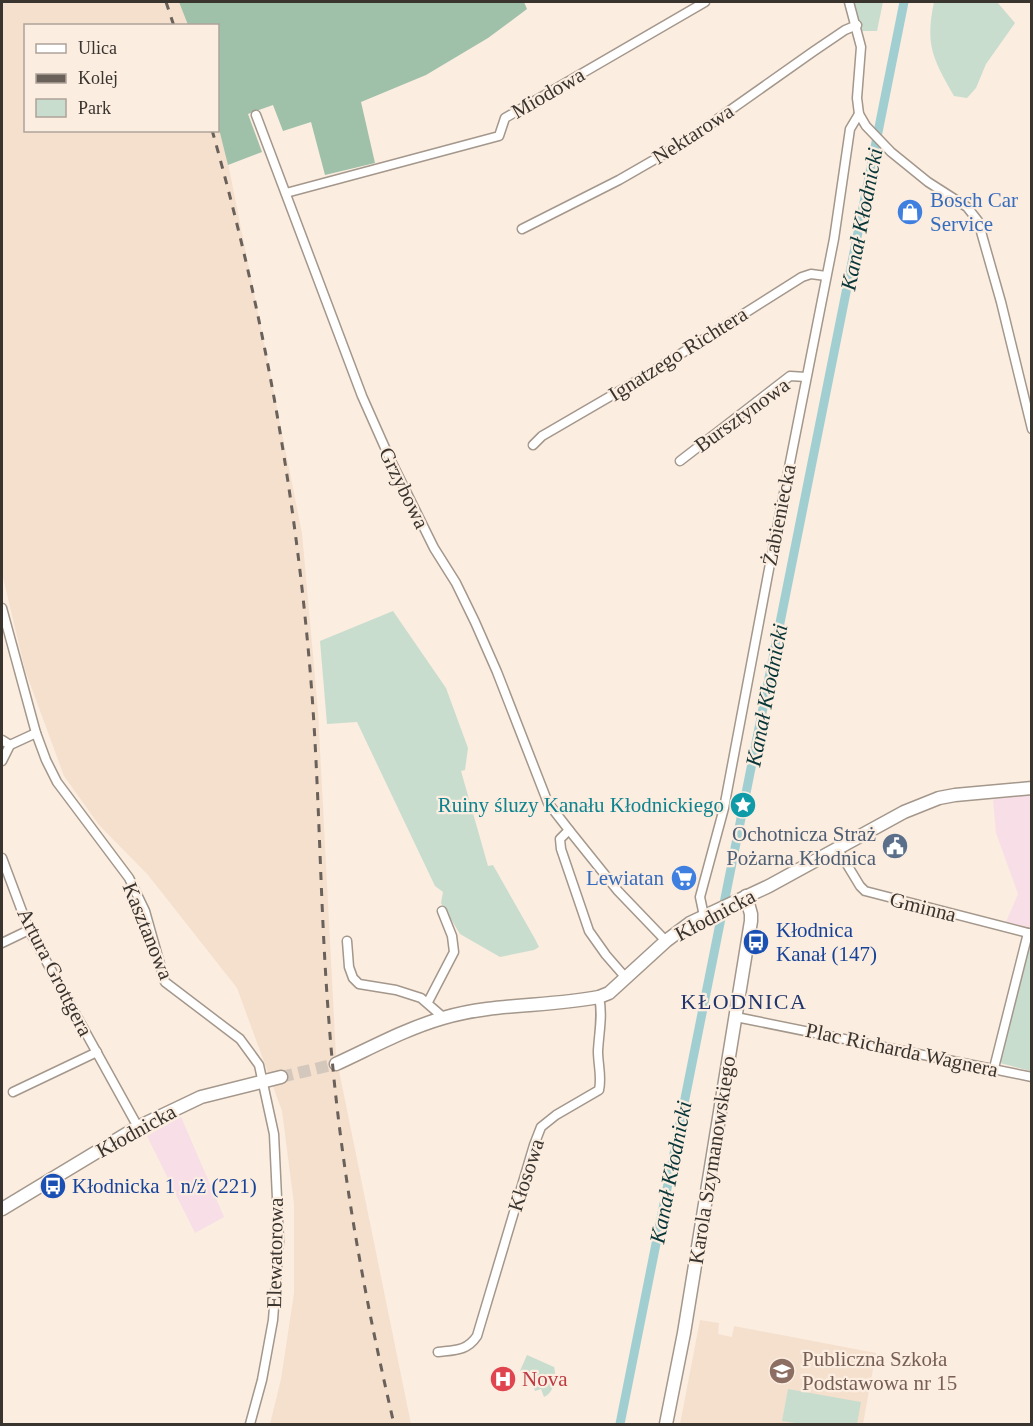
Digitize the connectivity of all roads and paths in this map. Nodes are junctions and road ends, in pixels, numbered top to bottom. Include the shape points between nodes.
1 (705, 2) edge
2 (849, 2) edge
3 (856, 26) junction
4 (859, 114) junction
5 (256, 115) dead end
6 (286, 193) junction
7 (522, 229) dead end
8 (826, 276) junction
9 (807, 377) junction
10 (1032, 429) edge
11 (533, 445) dead end
12 (680, 461) dead end
13 (2, 608) edge
14 (36, 733) junction
15 (2, 740) edge
16 (10, 746) junction
17 (2, 761) edge
18 (1032, 788) edge
19 (569, 830) junction
20 (837, 848) junction
21 (2, 858) edge
22 (746, 896) junction
23 (442, 911) dead end
24 (707, 914) junction
25 (29, 930) junction
26 (1030, 934) edge
27 (347, 941) dead end
28 (666, 941) junction
29 (2, 944) edge
30 (626, 978) junction
31 (599, 997) junction
32 (428, 1002) junction
33 (736, 1017) junction
34 (444, 1018) junction
35 (97, 1052) junction
36 (336, 1064) tunnel mouth
37 (994, 1068) junction
38 (281, 1077) tunnel mouth
39 (1032, 1077) edge
40 (262, 1081) junction
41 (13, 1092) dead end
42 (138, 1127) junction
43 (2, 1209) edge
44 (438, 1352) dead end
45 (250, 1425) edge
46 (666, 1425) edge

1 - 6 street, Miodowa via 505,118 499,136
2 - 3 street
3 - 4 street via 861,46
3 - 7 street, Nektarowa via 675,147
4 - 8 street, Żabieniecka via 850,129
4 - 10 street via 891,152 967,207 978,221
5 - 6 street, Grzybowa
6 - 19 street, Grzybowa via 390,459 484,641 548,803
8 - 9 street, Żabieniecka
8 - 11 street, Ignatzego Richtera via 802,277
9 - 12 street, Bursztynowa via 790,376
9 - 24 street, Żabieniecka via 724,808 700,897
13 - 14 street, Kasztanowa
14 - 16 street
14 - 40 street, Kasztanowa via 57,782 138,895 165,982 240,1038 259,1065
15 - 16 street
16 - 17 street
18 - 20 main road, Kłodnicka via 939,798
19 - 28 street, Grzybowa via 618,891
19 - 30 street via 560,839 561,849 589,931
20 - 22 main road, Kłodnicka
20 - 26 street, Gminna via 865,891
21 - 25 street, Artura Grottgera
22 - 24 main road, Kłodnicka
22 - 33 main road, Karola Szymanowskiego via 751,921
23 - 32 street via 454,952
24 - 28 main road, Kłodnicka
25 - 29 street
25 - 35 street, Artura Grottgera
26 - 37 street
27 - 32 street via 349,967 359,984 396,990
28 - 30 main road, Kłodnicka
30 - 31 main road, Kłodnicka
31 - 34 main road, Kłodnicka
31 - 44 street, Kłosowa via 599,1090 541,1127 477,1336 464,1350
32 - 34 street
33 - 37 street, Plac Richarda Wagnera
33 - 46 main road, Karola Szymanowskiego
34 - 36 main road, Kłodnicka
35 - 41 street, Artura Grottgera
35 - 42 street, Artura Grottgera
37 - 39 street, Plac Richarda Wagnera
38 - 40 main road, Kłodnicka
40 - 42 main road, Kłodnicka via 201,1097
40 - 45 street, Elewatorowa via 274,1134 279,1241 273,1320
42 - 43 main road, Kłodnicka

